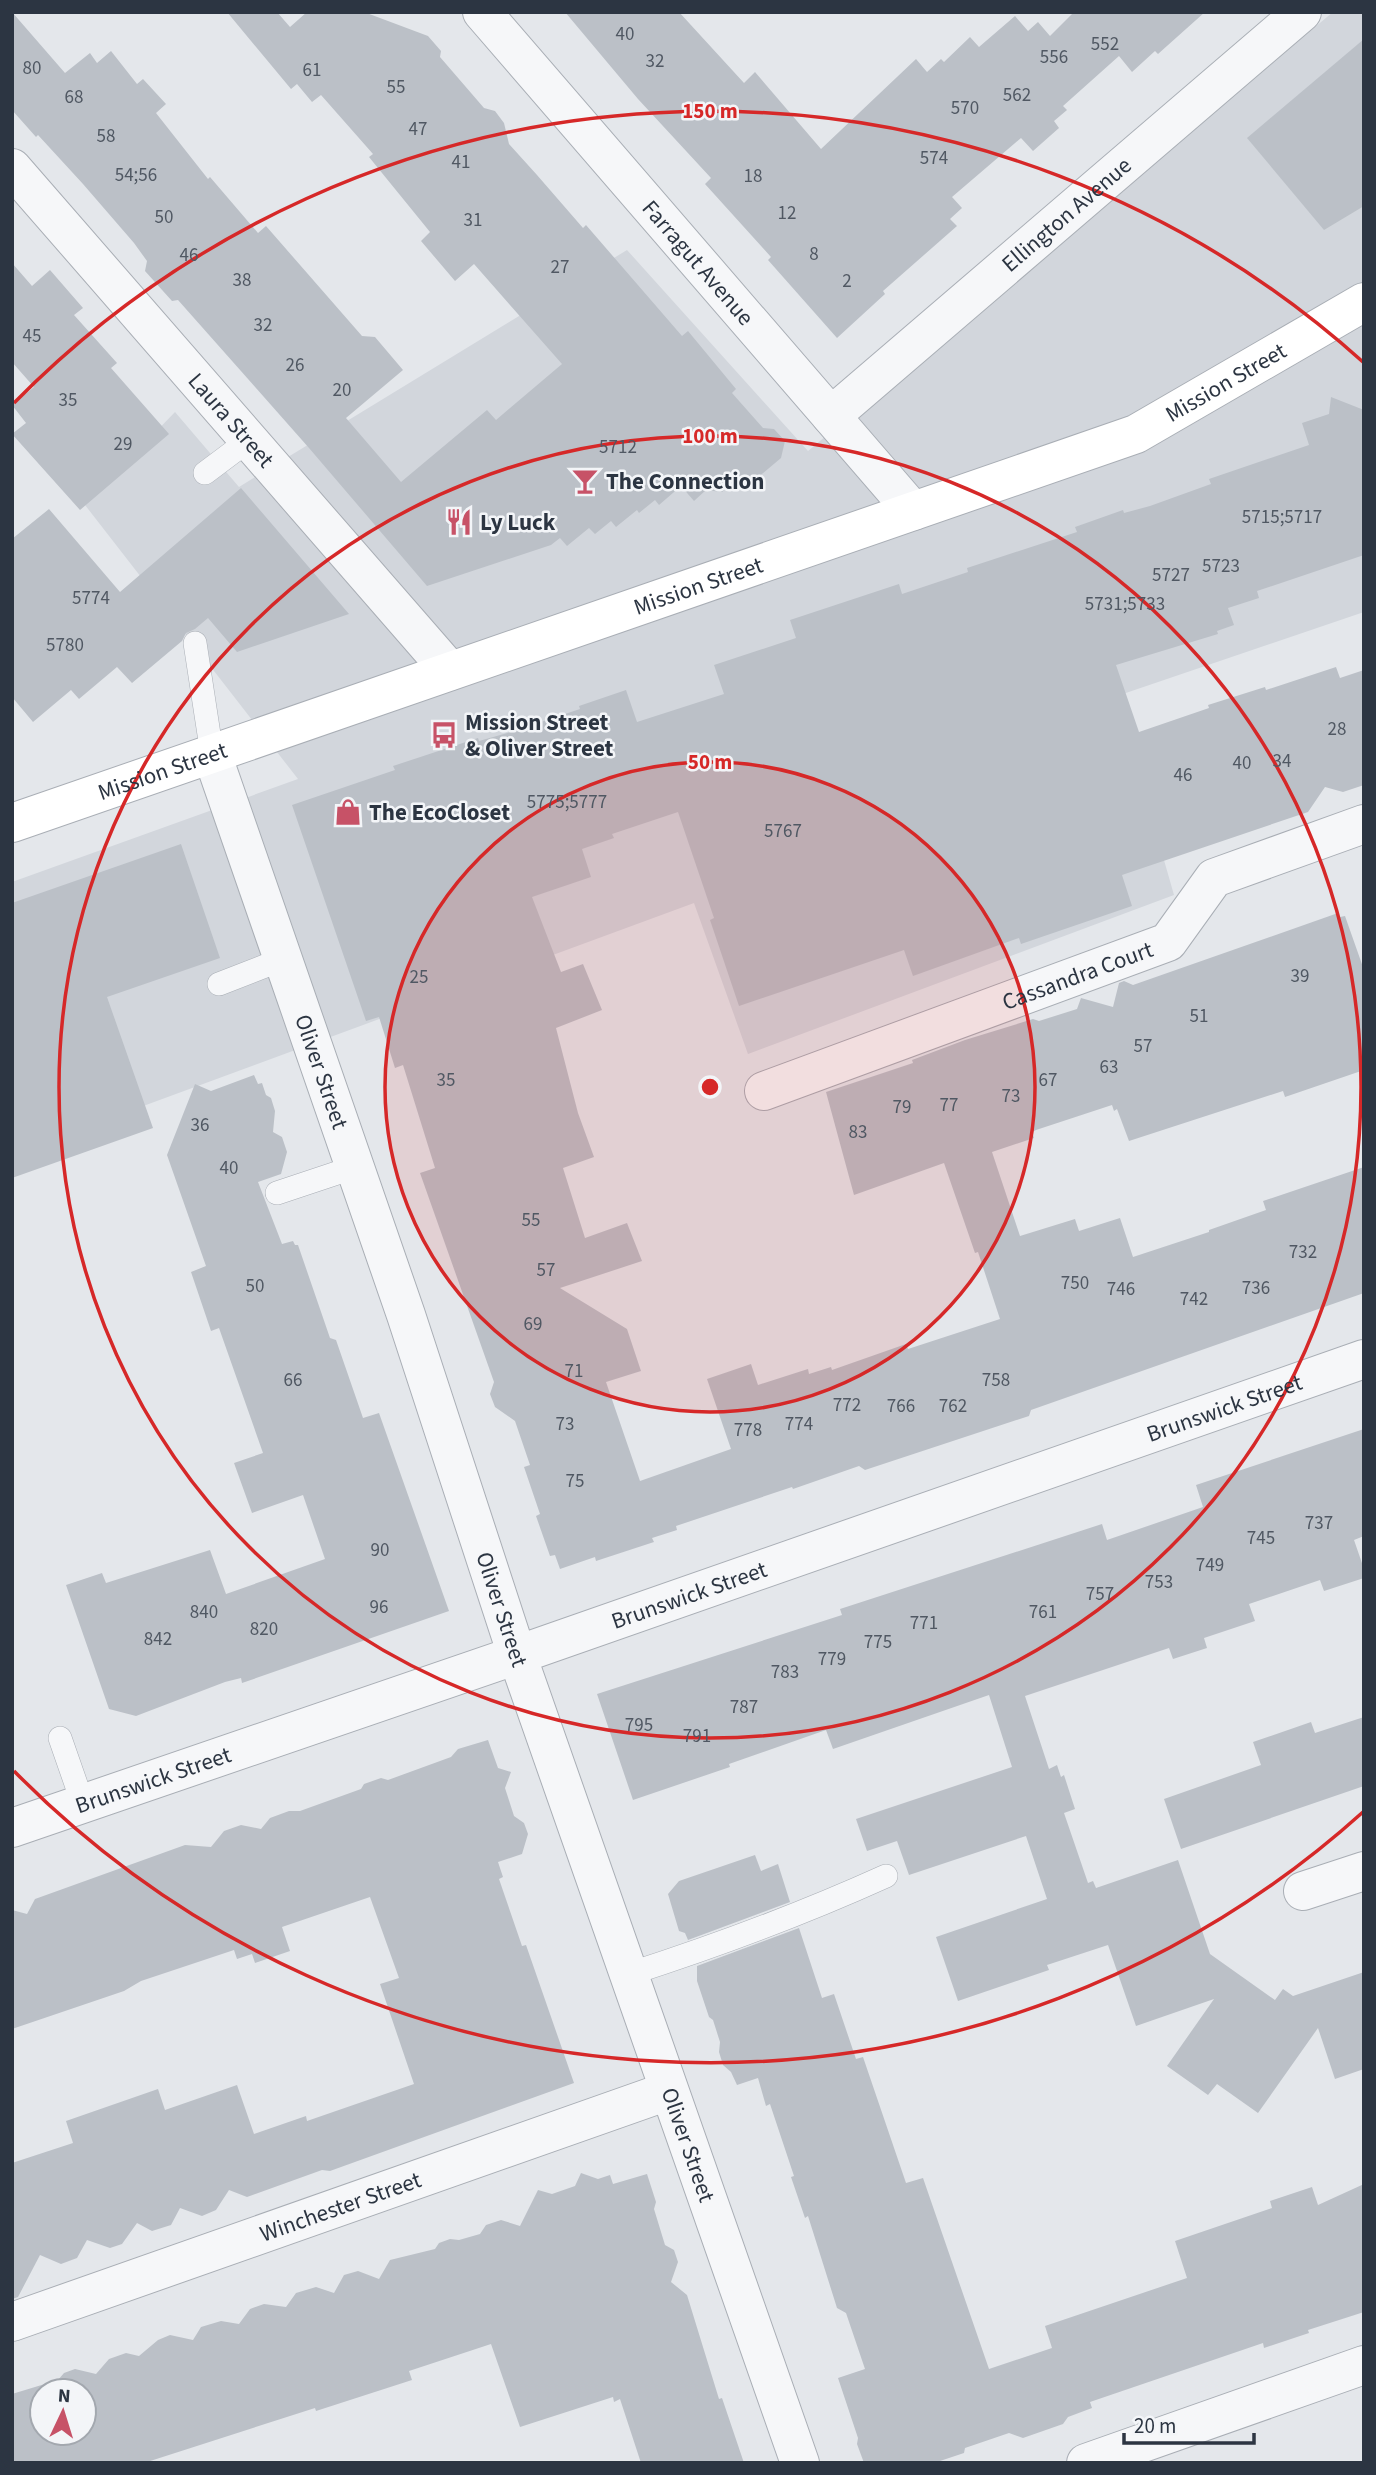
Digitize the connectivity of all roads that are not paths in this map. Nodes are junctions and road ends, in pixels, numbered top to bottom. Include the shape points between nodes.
1 (482, 12) edge
2 (1302, 12) edge
3 (12, 169) edge
4 (1364, 302) edge
5 (831, 416) junction
6 (249, 440) junction
7 (205, 473) dead end
8 (913, 511) junction
9 (195, 643) dead end
10 (450, 671) junction
11 (212, 754) junction
12 (12, 823) edge
13 (1364, 824) edge
14 (283, 958) junction
15 (219, 984) dead end
16 (764, 1091) dead end
17 (355, 1167) junction
18 (276, 1193) dead end
19 (1364, 1359) edge
20 (517, 1655) junction
21 (60, 1738) dead end
22 (83, 1804) junction
23 (13, 1827) edge
24 (1364, 1871) edge
25 (886, 1876) dead end
26 (1303, 1891) dead end
27 (629, 1974) junction
28 (668, 2091) junction
29 (12, 2322) edge
30 (1364, 2365) edge
31 (800, 2463) edge
32 (1086, 2463) edge

1 - 5 street, Farragut Avenue
2 - 5 street, Ellington Avenue
3 - 6 street, Laura Street
4 - 8 main road, Mission Street via 1136,434
5 - 8 street, Farragut Avenue
6 - 7 lane
6 - 10 street, Laura Street
8 - 10 main road, Mission Street
9 - 11 lane
10 - 11 main road, Mission Street
11 - 12 main road, Mission Street
11 - 14 street, Oliver Street
13 - 16 street, Cassandra Court via 1213,878 1168,942
14 - 15 lane
14 - 17 street, Oliver Street
17 - 18 lane
17 - 20 street, Oliver Street
19 - 20 street, Brunswick Street
20 - 22 street, Brunswick Street
20 - 27 street, Oliver Street
21 - 22 lane
22 - 23 street, Brunswick Street
24 - 26 street
25 - 27 lane via 820,1906
27 - 28 street, Oliver Street
28 - 29 street, Winchester Street
28 - 31 street, Oliver Street
30 - 32 street

